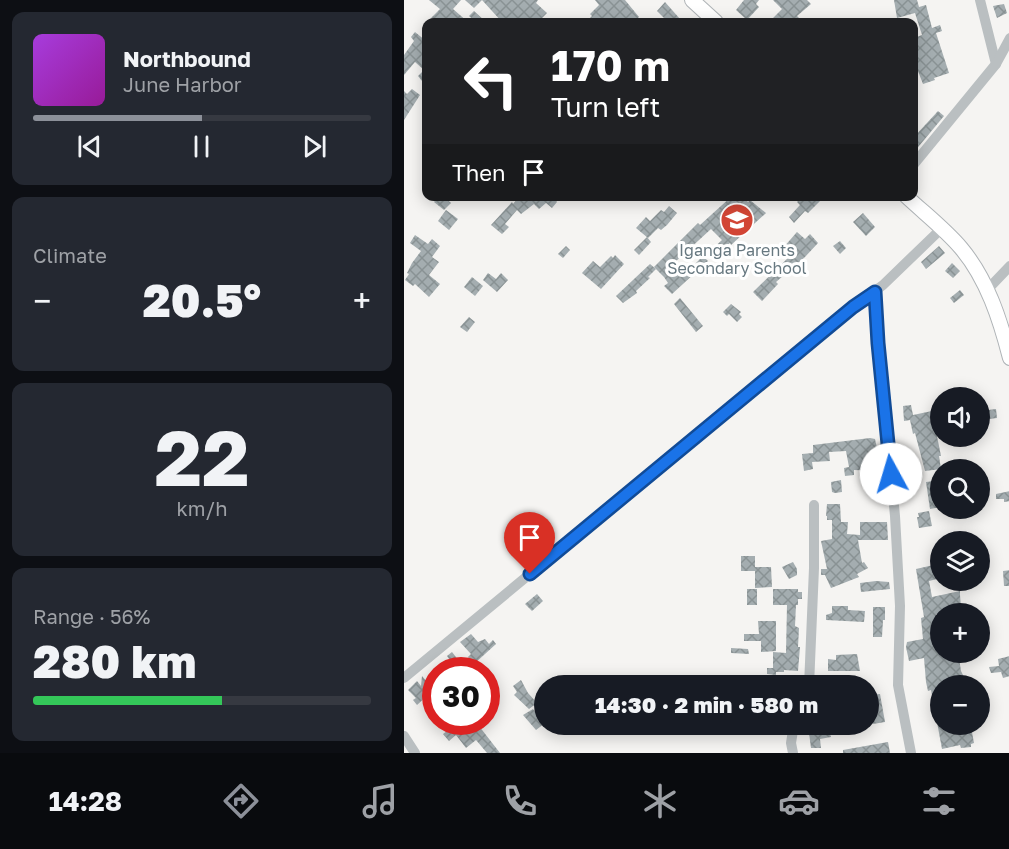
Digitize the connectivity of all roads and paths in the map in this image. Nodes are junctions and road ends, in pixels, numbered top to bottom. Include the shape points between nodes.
1 (692, 0) edge
2 (980, 0) edge
3 (712, 18) edge
4 (1010, 38) edge
5 (996, 64) junction
6 (918, 159) edge
7 (911, 201) edge
8 (941, 229) junction
9 (1010, 266) edge
10 (987, 290) junction
11 (875, 292) junction
12 (1010, 358) edge
13 (814, 505) dead end
14 (809, 675) edge
15 (404, 678) edge
16 (792, 735) edge
17 (404, 736) edge
18 (415, 753) edge
19 (793, 753) edge
20 (911, 753) edge

1 - 3 main road
2 - 5 street
4 - 5 street
5 - 6 street
7 - 8 main road
8 - 10 main road via 960,247
8 - 11 street
9 - 10 street
10 - 12 main road
11 - 15 street
11 - 20 street via 895,516 900,606 898,685
13 - 14 street
16 - 19 street
17 - 18 street

